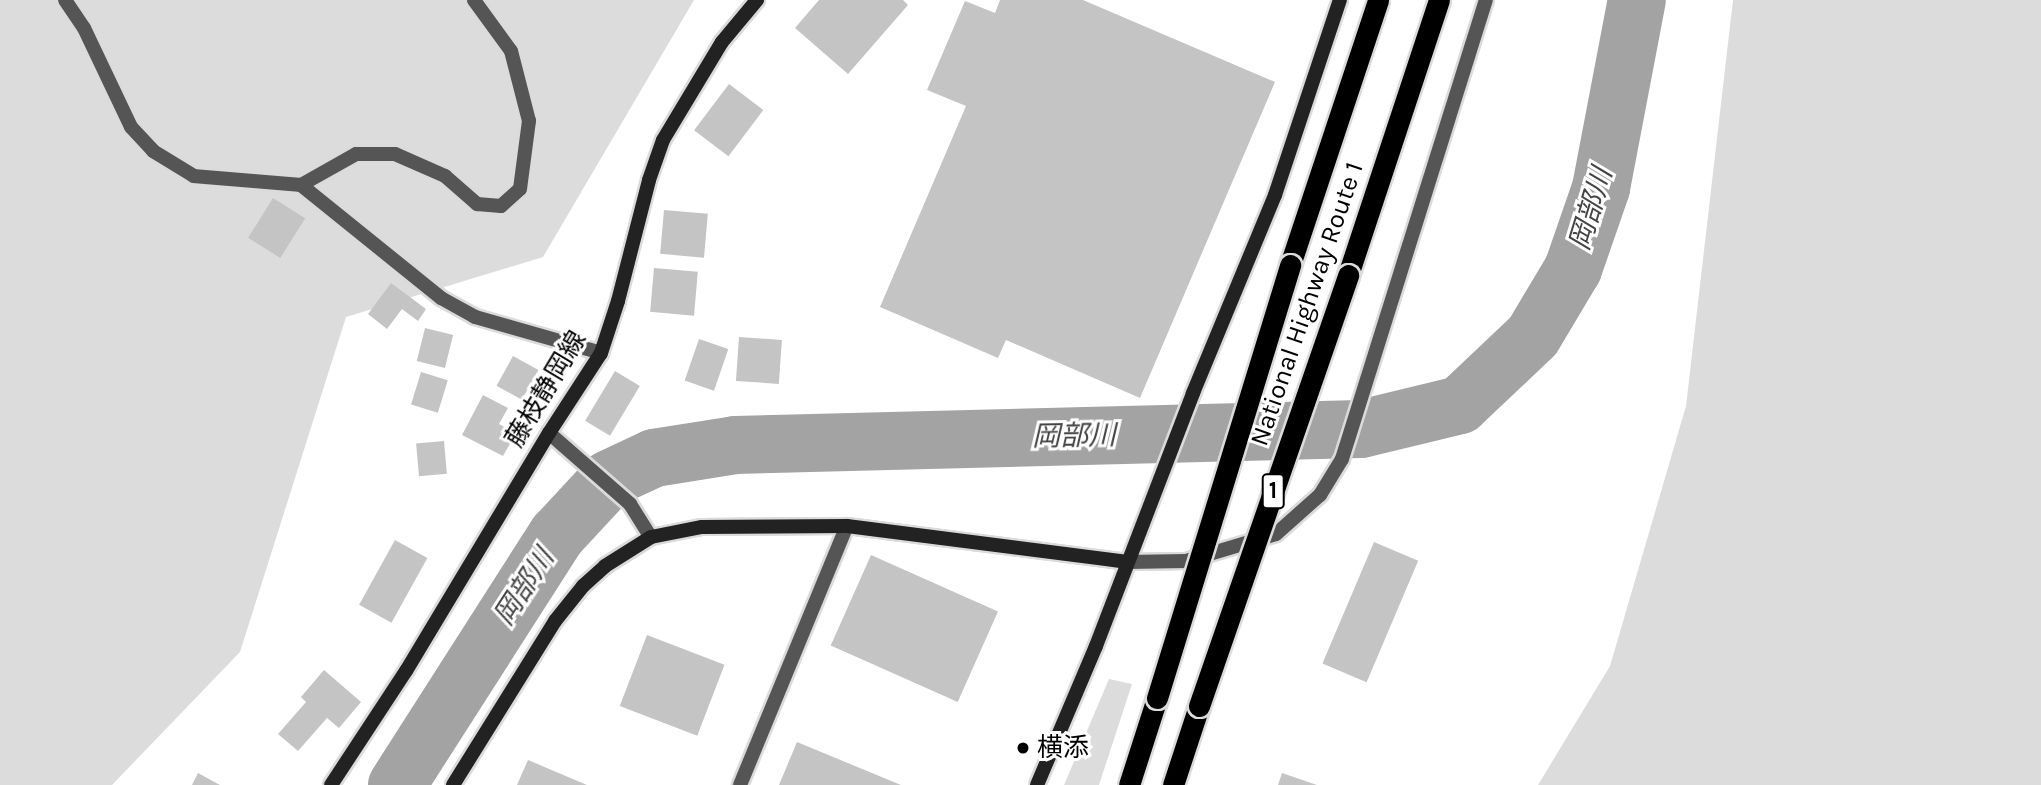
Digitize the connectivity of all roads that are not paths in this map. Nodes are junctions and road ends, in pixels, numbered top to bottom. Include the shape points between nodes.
1 (65, 0) edge
2 (474, 0) edge
3 (757, 0) edge
4 (1339, 0) edge
5 (1378, 0) edge
6 (1439, 0) edge
7 (1486, 0) edge
8 (301, 185) junction
9 (600, 353) junction
10 (549, 433) junction
11 (847, 526) junction
12 (651, 537) junction
13 (1128, 562) junction
14 (331, 785) edge
15 (453, 785) edge
16 (740, 785) edge
17 (1037, 785) edge
18 (1129, 785) edge
19 (1173, 785) edge

1 - 8 street via 84,28 131,127 153,151 194,176
2 - 8 street via 511,51 529,121 520,189 501,206 477,204 445,176 395,154 356,154
3 - 9 street, 藤枝静岡線 via 722,42 663,141
4 - 13 street via 1275,195
5 - 18 highway, National Highway Route 1 / 1, bridge via 1290,265
6 - 19 highway, National Highway Route 1 / 1, bridge
7 - 13 street via 1342,458 1320,495 1276,534 1186,561
8 - 9 street via 441,298 475,317
9 - 10 street, 藤枝静岡線
10 - 12 street via 629,504
10 - 14 street, 藤枝静岡線 via 406,671
11 - 12 street via 702,527
11 - 13 street
11 - 16 street
12 - 15 street via 605,566 555,621
13 - 17 street

